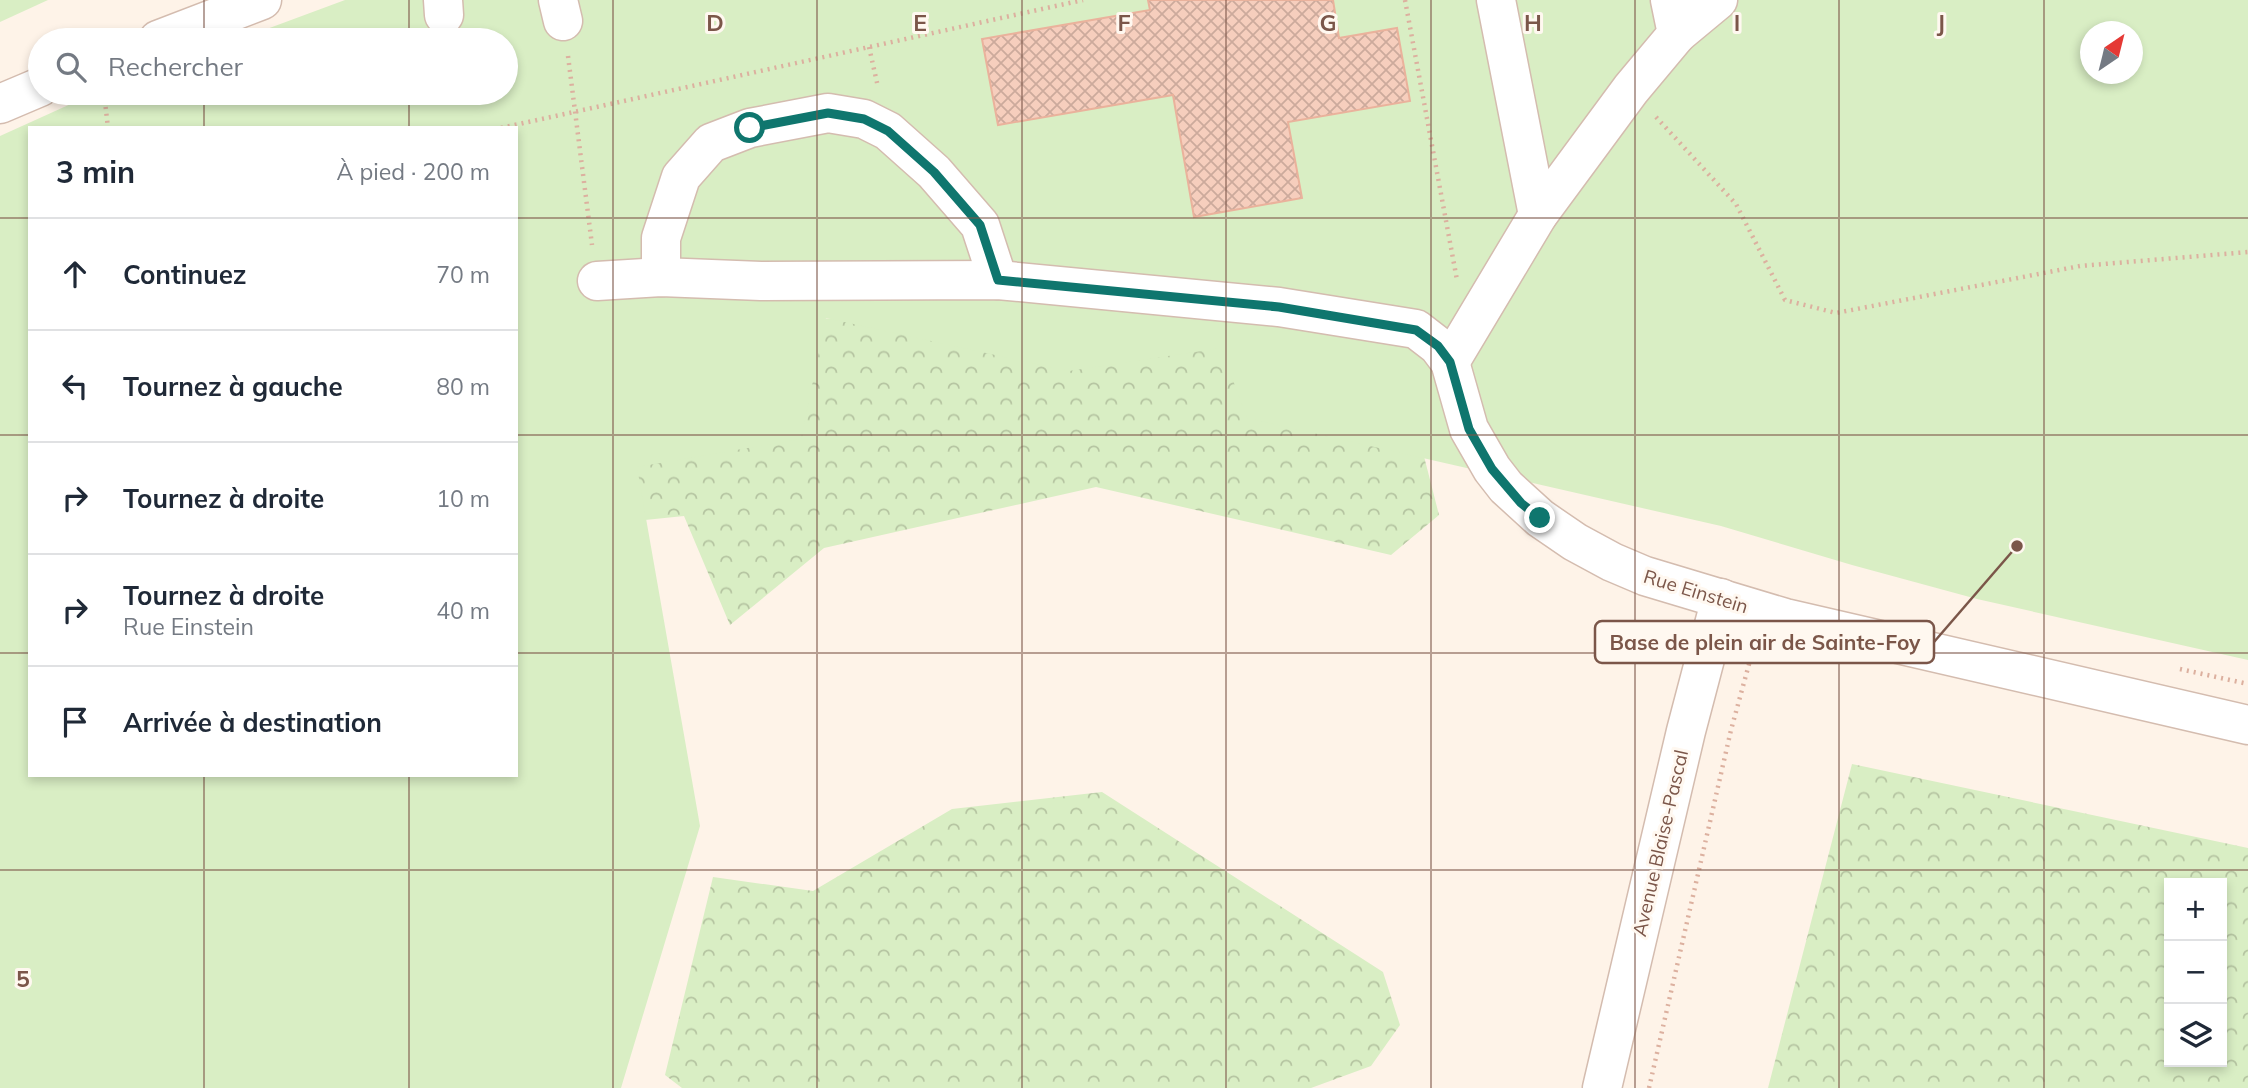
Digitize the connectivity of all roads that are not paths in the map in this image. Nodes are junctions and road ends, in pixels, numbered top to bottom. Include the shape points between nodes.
1 (262, 0) edge
2 (1496, 0) edge
3 (1718, 0) edge
4 (1674, 17) edge
5 (189, 28) edge
6 (28, 92) edge
7 (0, 104) edge
8 (1538, 215) junction
9 (661, 277) junction
10 (998, 280) junction
11 (597, 281) road end
12 (1450, 362) junction
13 (1721, 598) junction
14 (2248, 725) edge
15 (1602, 1088) edge

1 - 5 street
2 - 8 street
3 - 4 street
4 - 8 street via 1631,89
6 - 7 street
8 - 12 street
9 - 10 street
9 - 10 street via 661,238 681,177 711,143 750,128 828,113 864,119 888,131 934,172 980,225
9 - 11 street
10 - 12 street via 1279,307 1390,324 1416,330
12 - 13 street, Rue Einstein via 1469,429 1492,469 1521,503 1612,562
13 - 14 street, Rue Einstein via 1785,618
13 - 15 street, Avenue Blaise-Pascal

